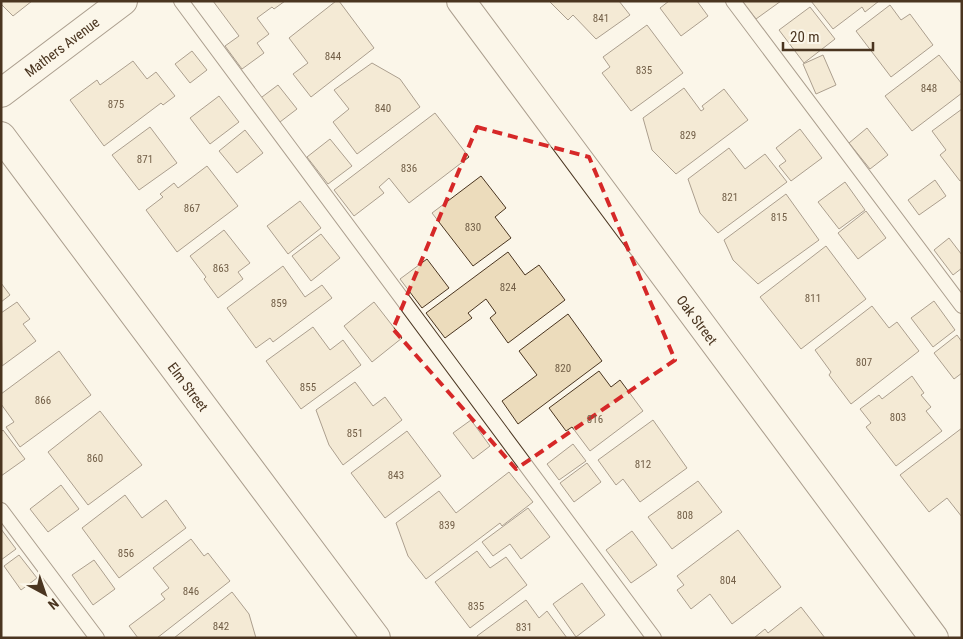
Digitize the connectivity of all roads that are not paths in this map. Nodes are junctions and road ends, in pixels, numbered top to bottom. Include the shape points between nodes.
1 (123, 1) edge
2 (181, 1) edge
3 (461, 1) edge
4 (733, 1) edge
5 (1, 93) edge
6 (1, 136) edge
7 (962, 306) edge
8 (1, 510) edge
9 (97, 638) edge
10 (376, 638) edge
11 (654, 638) edge
12 (934, 638) edge

1 - 5 street, Mathers Avenue
2 - 11 lane
3 - 12 street, Oak Street
4 - 7 lane
6 - 10 street, Elm Street
8 - 9 lane

